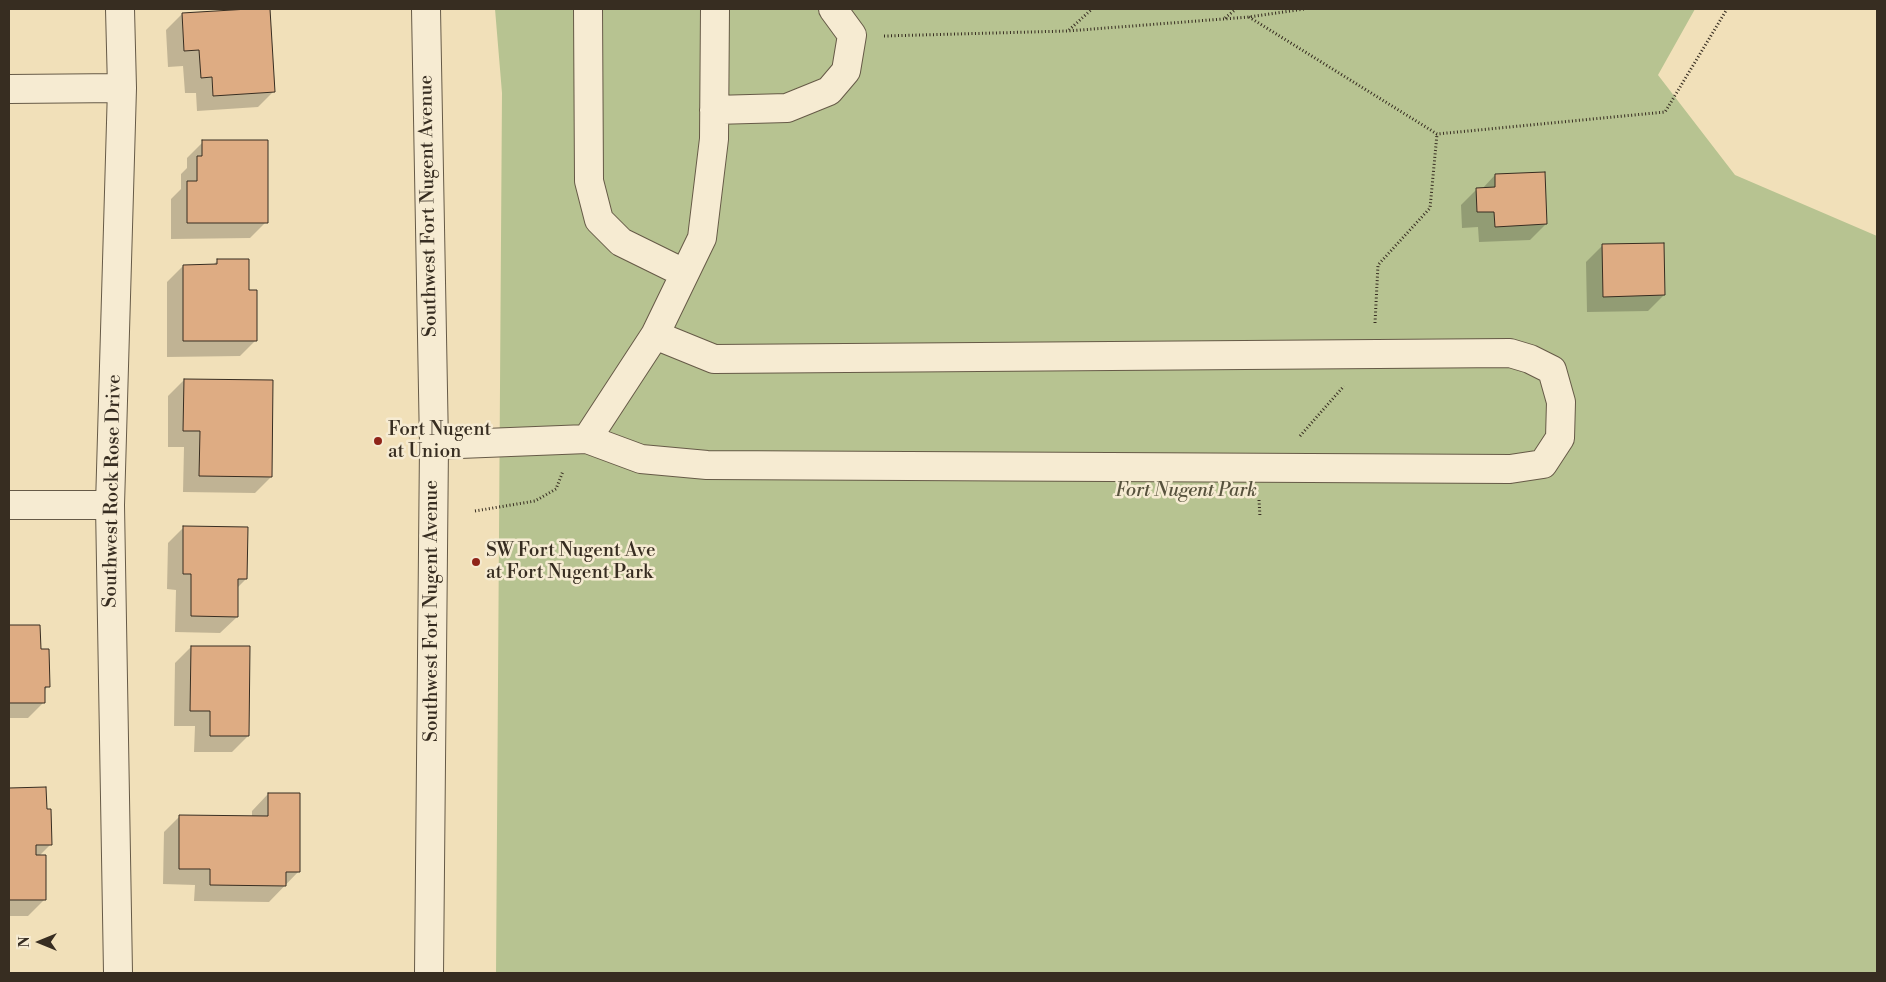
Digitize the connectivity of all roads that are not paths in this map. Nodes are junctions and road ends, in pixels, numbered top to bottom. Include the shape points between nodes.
1 (120, 9) edge
2 (426, 9) edge
3 (588, 9) edge
4 (715, 9) edge
5 (834, 9) edge
6 (9, 88) edge
7 (122, 88) junction
8 (714, 110) junction
9 (684, 273) junction
10 (655, 335) junction
11 (587, 439) junction
12 (434, 445) junction
13 (9, 505) edge
14 (110, 505) junction
15 (118, 973) edge
16 (429, 973) edge

1 - 7 street, Southwest Rock Rose Drive
2 - 12 street, Southwest Fort Nugent Avenue
3 - 9 street via 589,181 600,220 621,242
4 - 8 street
5 - 8 street via 852,34 846,71 829,91 787,108
6 - 7 street
7 - 14 street, Southwest Rock Rose Drive
8 - 9 street via 714,139 702,238
9 - 10 street
10 - 11 street
10 - 11 street via 714,359 1510,353 1552,370 1561,402 1560,438 1542,464 1510,469 707,465 640,459
11 - 12 street
12 - 16 street, Southwest Fort Nugent Avenue
13 - 14 street
14 - 15 street, Southwest Rock Rose Drive

